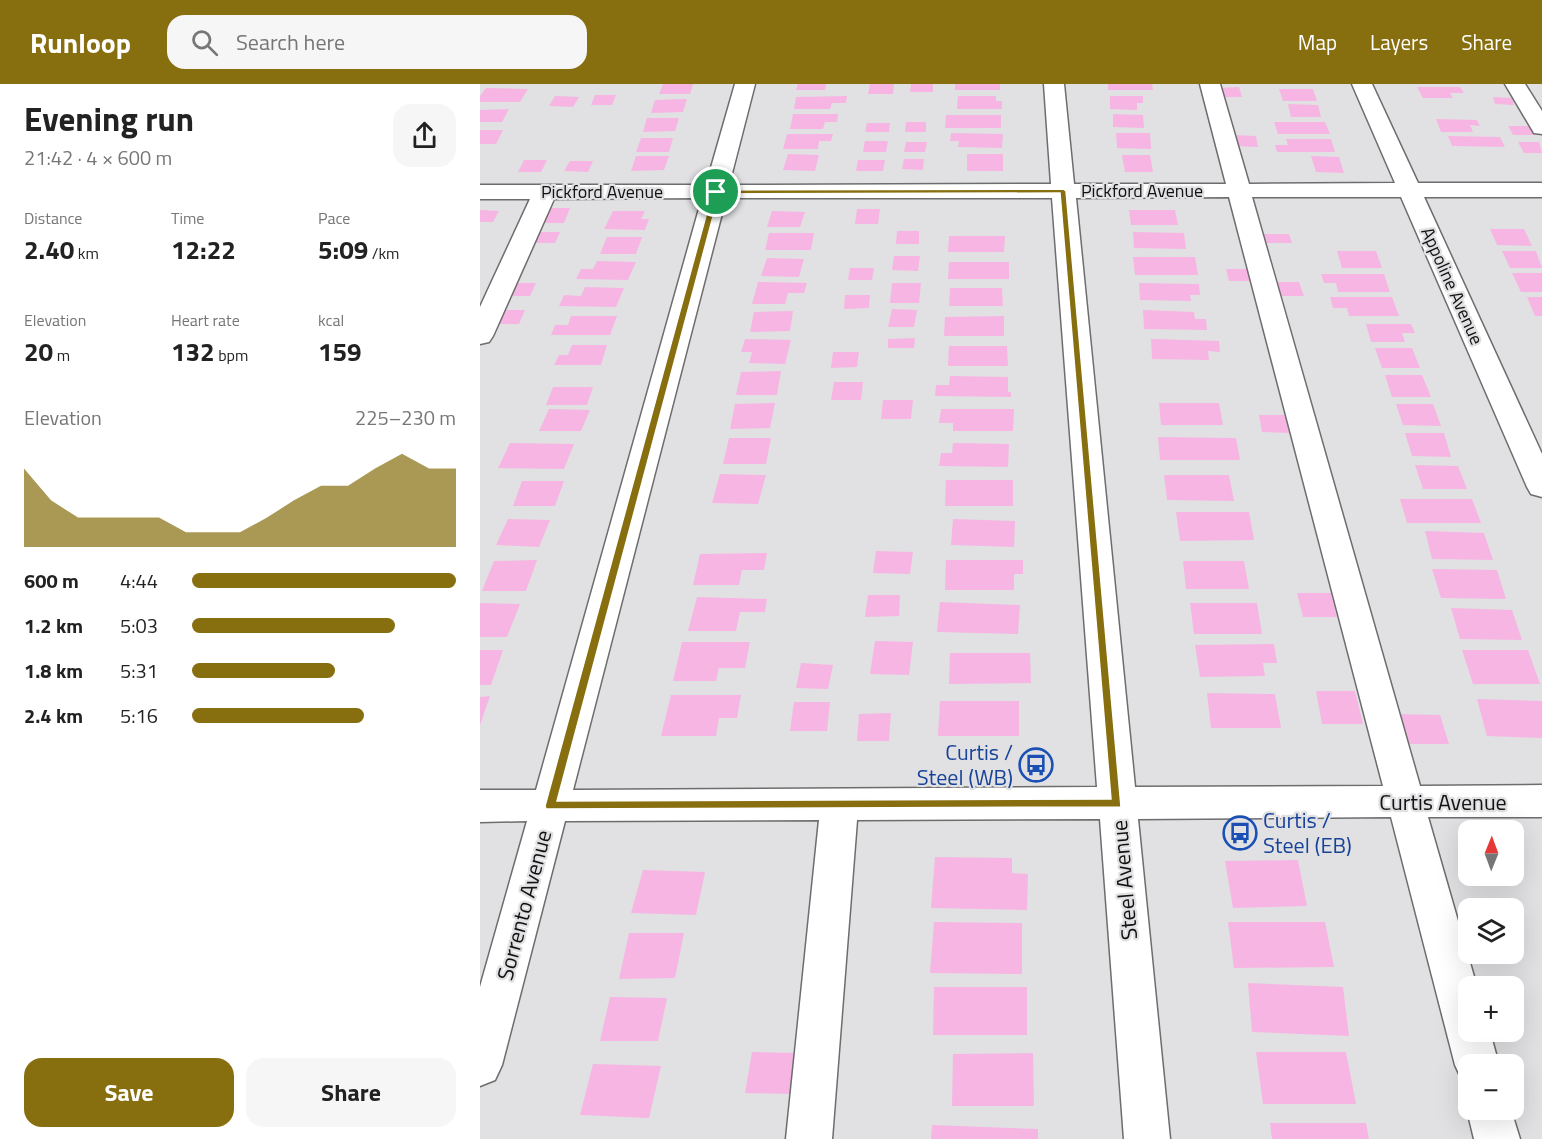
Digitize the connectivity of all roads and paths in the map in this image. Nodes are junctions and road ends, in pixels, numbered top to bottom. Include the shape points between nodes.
1 (745, 84) edge
2 (1054, 84) edge
3 (1210, 84) edge
4 (1362, 84) edge
5 (1515, 84) edge
6 (1542, 128) edge
7 (1409, 190) junction
8 (1542, 190) edge
9 (1063, 191) junction
10 (1239, 191) junction
11 (480, 192) edge
12 (545, 192) junction
13 (716, 192) junction
14 (480, 336) edge
15 (1542, 487) edge
16 (1542, 801) edge
17 (1405, 802) junction
18 (1117, 803) junction
19 (839, 805) junction
20 (480, 806) edge
21 (550, 806) junction
22 (1474, 1054) edge
23 (480, 1065) edge
24 (1492, 1120) edge
25 (809, 1139) edge
26 (1147, 1139) edge
27 (1497, 1139) edge

1 - 13 street, Sorrento Avenue
2 - 9 street, Steel Avenue
3 - 10 street
4 - 7 street, Appoline Avenue
5 - 6 street
7 - 8 street, Pickford Avenue
7 - 10 street, Pickford Avenue
7 - 15 street, Appoline Avenue
9 - 10 street, Pickford Avenue
9 - 13 street, Pickford Avenue
9 - 18 street, Steel Avenue
10 - 17 street
11 - 12 street, Pickford Avenue
12 - 13 street, Pickford Avenue
12 - 14 street
13 - 21 street, Sorrento Avenue
16 - 17 street, Curtis Avenue
17 - 18 street, Curtis Avenue
17 - 22 street
18 - 19 street, Curtis Avenue
18 - 26 street, Steel Avenue
19 - 21 street, Curtis Avenue
19 - 25 street
20 - 21 street, Curtis Avenue
21 - 23 street, Sorrento Avenue
24 - 27 street

